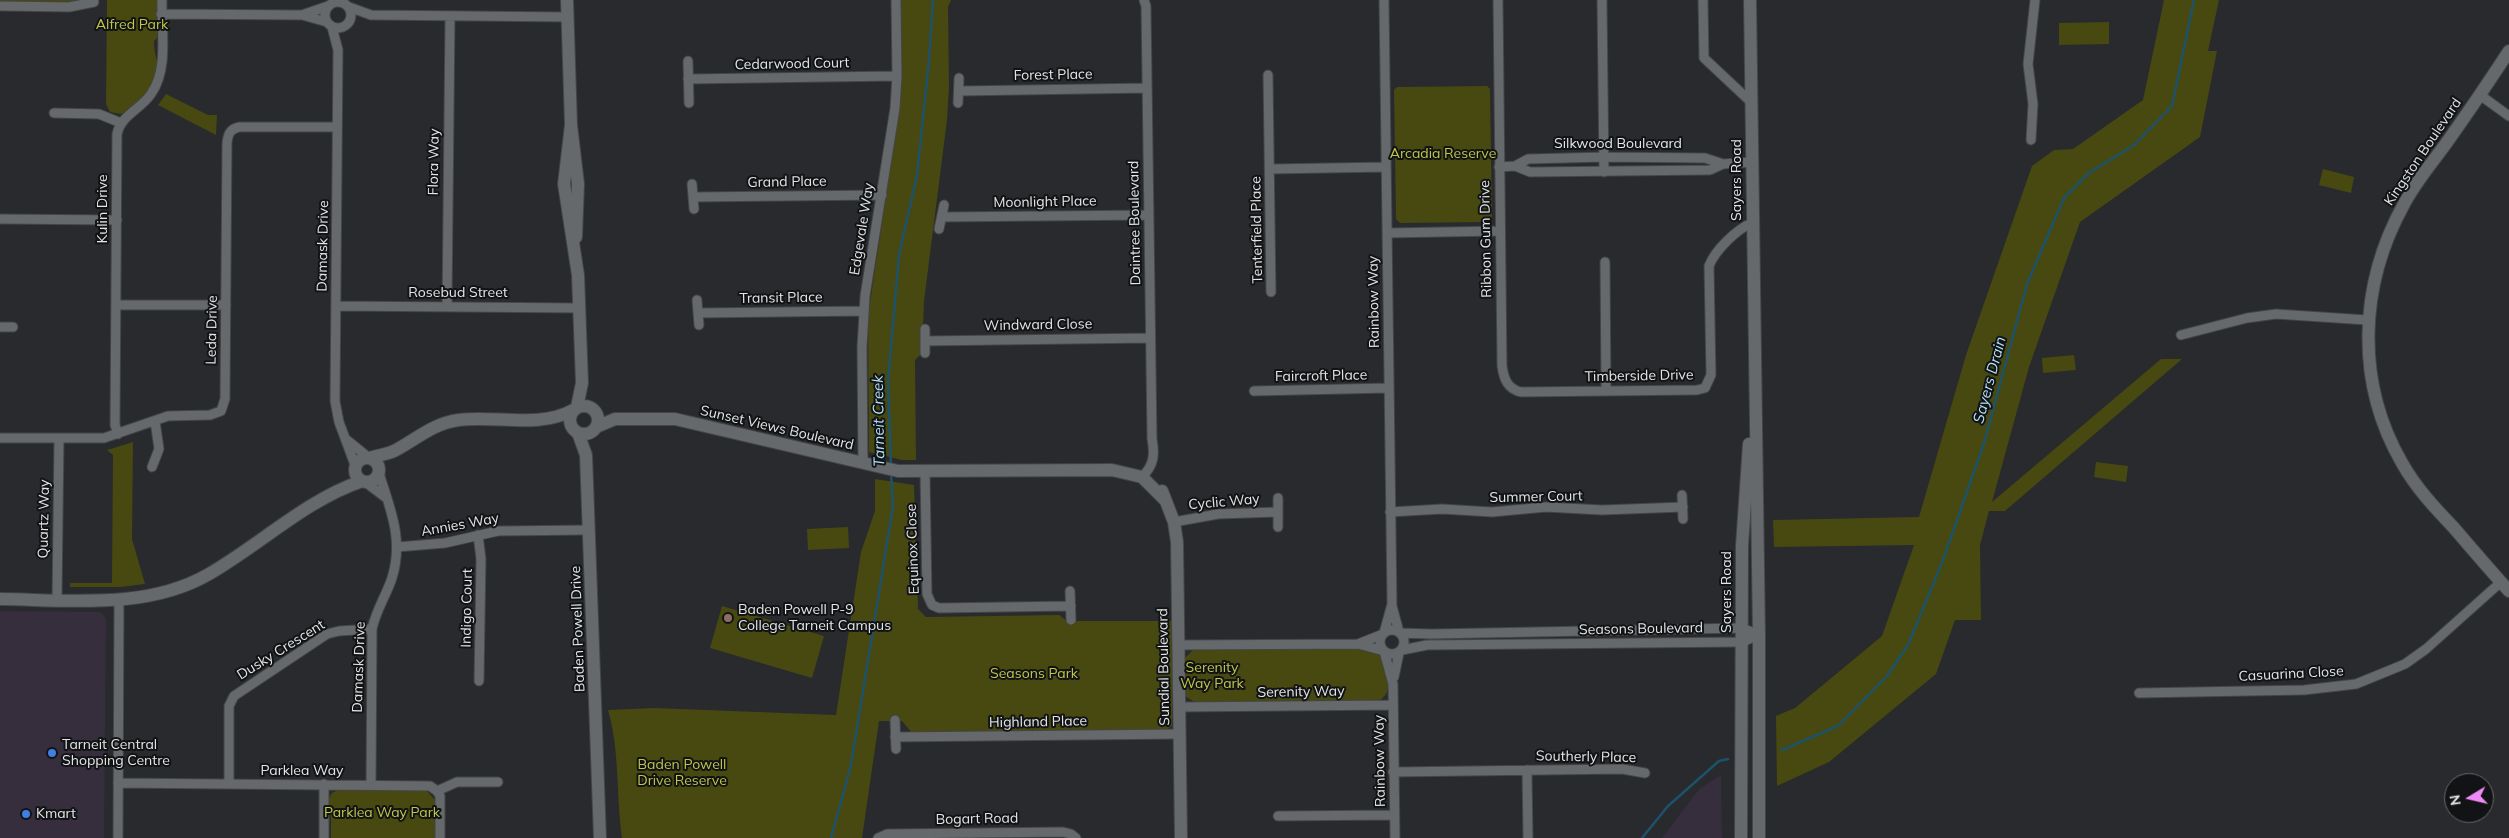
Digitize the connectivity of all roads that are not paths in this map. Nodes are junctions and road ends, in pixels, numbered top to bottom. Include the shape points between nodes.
1 (162, 0) edge
2 (567, 0) edge
3 (896, 0) edge
4 (1384, 0) edge
5 (1498, 0) edge
6 (1602, 0) edge
7 (1703, 0) edge
8 (1750, 0) edge
9 (2035, 0) edge
10 (94, 2) dead end
11 (1146, 2) edge
12 (330, 4) edge
13 (346, 4) edge
14 (0, 6) edge
15 (162, 14) junction
16 (302, 15) junction
17 (371, 15) junction
18 (450, 16) junction
19 (568, 16) junction
20 (329, 25) junction
21 (347, 25) junction
22 (338, 50) junction
23 (2509, 51) edge
24 (688, 61) dead end
25 (1268, 75) dead end
26 (897, 76) junction
27 (960, 78) dead end
28 (688, 79) junction
29 (1147, 88) junction
30 (960, 91) junction
31 (2480, 95) junction
32 (689, 103) dead end
33 (958, 103) dead end
34 (1752, 103) junction
35 (54, 113) dead end
36 (2509, 116) edge
37 (121, 123) junction
38 (571, 125) junction
39 (338, 127) junction
40 (2031, 140) dead end
41 (1604, 157) junction
42 (1752, 162) junction
43 (1723, 164) junction
44 (1515, 166) junction
45 (1386, 167) junction
46 (1499, 167) junction
47 (1270, 168) junction
48 (1604, 172) junction
49 (564, 184) junction
50 (578, 184) junction
51 (692, 184) dead end
52 (882, 195) junction
53 (693, 197) junction
54 (944, 205) dead end
55 (694, 209) dead end
56 (1148, 215) junction
57 (942, 217) junction
58 (0, 219) edge
59 (117, 220) junction
60 (1752, 223) junction
61 (939, 229) dead end
62 (1499, 231) junction
63 (1387, 233) junction
64 (576, 250) junction
65 (1605, 262) dead end
66 (1272, 292) dead end
67 (698, 300) dead end
68 (116, 305) junction
69 (226, 305) junction
70 (336, 306) junction
71 (447, 307) junction
72 (580, 308) junction
73 (864, 311) junction
74 (698, 313) junction
75 (2368, 320) junction
76 (698, 325) dead end
77 (0, 327) edge
78 (13, 327) dead end
79 (925, 329) dead end
80 (2181, 335) dead end
81 (1150, 338) junction
82 (925, 341) junction
83 (1754, 346) junction
84 (925, 353) dead end
85 (582, 383) junction
86 (1509, 386) joint
87 (1389, 388) junction
88 (1254, 390) dead end
89 (1606, 390) junction
90 (575, 409) junction
91 (593, 410) junction
92 (615, 419) junction
93 (550, 420) junction
94 (155, 421) junction
95 (574, 429) junction
96 (594, 429) junction
97 (118, 434) junction
98 (0, 438) edge
99 (59, 439) junction
100 (347, 440) junction
101 (395, 451) junction
102 (586, 454) junction
103 (369, 457) junction
104 (863, 463) junction
105 (152, 467) dead end
106 (355, 467) junction
107 (379, 471) junction
108 (925, 472) junction
109 (1144, 472) junction
110 (364, 481) junction
111 (337, 490) junction
112 (1682, 495) dead end
113 (385, 497) junction
114 (1278, 498) dead end
115 (1683, 507) junction
116 (1278, 512) junction
117 (1390, 512) junction
118 (1683, 519) dead end
119 (1174, 522) junction
120 (1278, 527) dead end
121 (589, 530) junction
122 (478, 535) junction
123 (397, 547) junction
124 (2505, 586) edge
125 (1070, 592) dead end
126 (0, 599) edge
127 (57, 599) junction
128 (119, 600) junction
129 (1392, 604) junction
130 (1071, 606) junction
131 (1071, 620) dead end
132 (1742, 628) junction
133 (372, 629) junction
134 (1400, 632) junction
135 (1383, 634) junction
136 (1759, 635) junction
137 (1742, 642) junction
138 (1358, 644) junction
139 (1178, 645) junction
140 (1384, 651) junction
141 (1401, 651) junction
142 (478, 681) dead end
143 (1392, 684) junction
144 (2139, 693) dead end
145 (1393, 704) junction
146 (1180, 707) junction
147 (895, 720) dead end
148 (1180, 734) junction
149 (895, 737) junction
150 (896, 749) dead end
151 (1527, 770) junction
152 (1393, 772) junction
153 (1645, 773) dead end
154 (498, 782) dead end
155 (118, 783) junction
156 (229, 784) junction
157 (324, 784) junction
158 (371, 785) junction
159 (438, 791) junction
160 (600, 803) junction
161 (1394, 815) junction
162 (1278, 816) dead end
163 (1073, 836) edge
164 (880, 837) edge
165 (118, 838) edge
166 (324, 838) edge
167 (440, 838) edge
168 (600, 838) edge
169 (607, 838) edge
170 (1182, 838) edge
171 (1395, 838) edge
172 (1528, 838) edge
173 (1741, 838) edge
174 (1759, 838) edge

1 - 15 street
2 - 19 street
3 - 26 street, Edgevale Way
4 - 45 street, Rainbow Way
5 - 46 street, Ribbon Gum Drive
6 - 41 street
7 - 34 street via 1704,58
8 - 34 street, Sayers Road
9 - 40 street via 2028,64 2033,104
10 - 14 street via 69,7
11 - 29 street, Daintree Boulevard
12 - 13 street
12 - 16 street
12 - 20 street via 325,14
13 - 17 street
13 - 21 street via 352,15
15 - 16 street
15 - 37 street via 157,83 148,98
16 - 20 street
17 - 18 street
17 - 21 street
18 - 19 street
18 - 71 street, Flora Way
19 - 38 street
20 - 21 street via 339,29
20 - 22 street, Damask Drive
21 - 22 street, Damask Drive
22 - 39 street, Damask Drive
23 - 31 street, Kingston Boulevard
24 - 28 street
25 - 47 street, Tenterfield Place
26 - 28 street, Cedarwood Court
26 - 52 street, Edgevale Way
27 - 30 street
28 - 32 street
29 - 30 street, Forest Place
29 - 56 street, Daintree Boulevard
30 - 33 street
31 - 36 street
31 - 75 street, Kingston Boulevard via 2404,202 2387,237 2375,273
34 - 42 street, Sayers Road
35 - 37 street via 99,114
37 - 59 street, Kulin Drive via 117,138
38 - 49 street
38 - 50 street
39 - 69 street, Leda Drive via 245,126 230,131 227,143
39 - 70 street, Damask Drive
41 - 43 street, Silkwood Boulevard via 1705,158
41 - 44 street, Silkwood Boulevard via 1528,158
41 - 48 street
42 - 43 street, Silkwood Boulevard
42 - 60 street, Sayers Road
43 - 48 street, Silkwood Boulevard via 1710,170
44 - 46 street, Silkwood Boulevard
44 - 48 street, Silkwood Boulevard via 1530,172
45 - 47 street, Tenterfield Place
45 - 63 street, Rainbow Way
46 - 62 street, Ribbon Gum Drive
47 - 66 street, Tenterfield Place
49 - 50 street
49 - 64 street via 568,220
50 - 64 street
51 - 53 street
52 - 53 street, Grand Place
52 - 73 street, Edgevale Way
53 - 55 street
54 - 57 street
56 - 57 street, Moonlight Place
56 - 81 street, Daintree Boulevard
57 - 61 street
58 - 59 street
59 - 68 street, Kulin Drive
60 - 83 street, Sayers Road
60 - 89 street, Timberside Drive via 1744,226 1717,253 1709,266 1711,375 1708,384 1697,390
62 - 63 street
62 - 86 street, Ribbon Gum Drive via 1502,366
63 - 87 street, Rainbow Way
64 - 72 street
65 - 89 street
67 - 74 street
68 - 69 street
68 - 97 street, Kulin Drive via 115,425
69 - 94 street, Leda Drive via 223,408 215,414 173,415
70 - 71 street, Rosebud Street
70 - 100 street, Damask Drive via 336,408
71 - 72 street, Rosebud Street
72 - 85 street
73 - 74 street, Transit Place
73 - 104 street, Edgevale Way
74 - 76 street
75 - 80 street via 2276,314
75 - 124 street, Kingston Boulevard via 2369,368 2378,404 2402,463 2420,490
77 - 78 street
79 - 82 street
81 - 82 street, Windward Close
81 - 109 street, Daintree Boulevard via 1154,456
82 - 84 street
83 - 132 street, Sayers Road via 1742,546
83 - 136 street, Sayers Road
85 - 90 street
85 - 91 street
86 - 89 street, Timberside Drive via 1521,392
87 - 88 street, Faircroft Place
87 - 117 street, Rainbow Way
90 - 91 street
90 - 93 street
90 - 95 street via 570,418
91 - 92 street, Sunset Views Boulevard
91 - 96 street
92 - 96 street, Sunset Views Boulevard
92 - 104 street, Sunset Views Boulevard via 685,421
93 - 95 street
93 - 101 street via 450,421 426,431
94 - 97 street, Leda Drive
94 - 105 street via 159,449
95 - 96 street via 587,434
95 - 102 street, Baden Powell Drive
96 - 102 street, Baden Powell Drive
97 - 99 street, Leda Drive via 95,439
98 - 99 street, Leda Drive
99 - 127 street, Quartz Way
100 - 103 street, Damask Drive
100 - 106 street, Damask Drive
101 - 103 street
101 - 107 street
102 - 121 street, Baden Powell Drive
103 - 106 street via 362,458
103 - 107 street via 377,462
104 - 108 street, Sunset Views Boulevard via 898,471
106 - 110 street via 356,476
106 - 111 street
107 - 110 street via 375,479
107 - 113 street, Damask Drive
108 - 109 street, Sunset Views Boulevard
108 - 130 street, Equinox Close via 926,590 932,605 939,608
109 - 119 street, Sundial Boulevard via 1164,499
110 - 111 street
110 - 113 street
111 - 128 street via 209,574 169,591
112 - 115 street
113 - 123 street, Damask Drive via 394,517
114 - 116 street, Cyclic Way
115 - 117 street, Summer Court
115 - 118 street
116 - 119 street, Cyclic Way via 1218,514
116 - 120 street, Cyclic Way
117 - 129 street, Rainbow Way
119 - 139 street, Sundial Boulevard
121 - 122 street, Annies Way via 507,531
121 - 160 street, Baden Powell Drive
122 - 123 street, Annies Way via 445,543
122 - 142 street, Indigo Court via 481,559
123 - 133 street, Damask Drive via 392,578
124 - 144 street, Casuarina Close via 2404,664 2356,684 2304,690
125 - 130 street
126 - 127 street
127 - 128 street
128 - 155 street
129 - 134 street, Rainbow Way
129 - 135 street, Rainbow Way
130 - 131 street
132 - 134 street, Seasons Boulevard
132 - 136 street, Seasons Boulevard
132 - 137 street, Sayers Road
133 - 156 street, Dusky Crescent via 339,630 327,634 234,696 230,706
133 - 158 street, Damask Drive
134 - 135 street via 1393,630
134 - 141 street via 1405,642
135 - 138 street
135 - 140 street via 1380,644
136 - 137 street, Seasons Boulevard
136 - 174 street, Sayers Road
137 - 141 street, Seasons Boulevard via 1427,645
137 - 173 street, Sayers Road
138 - 139 street
138 - 140 street
139 - 146 street, Sundial Boulevard
140 - 141 street via 1391,654
140 - 143 street, Rainbow Way
141 - 143 street, Rainbow Way
143 - 145 street, Rainbow Way
145 - 146 street, Serenity Way
145 - 152 street, Rainbow Way
146 - 148 street, Sundial Boulevard
147 - 149 street
148 - 149 street, Highland Place
148 - 170 street, Sundial Boulevard
149 - 150 street
151 - 152 street, Southerly Place
151 - 153 street, Southerly Place via 1622,769
151 - 172 street
152 - 161 street, Rainbow Way
154 - 159 street via 457,782
155 - 156 street, Parklea Way
155 - 165 street
156 - 157 street, Parklea Way
157 - 158 street, Parklea Way
157 - 166 street
158 - 159 street, Parklea Way via 430,786
159 - 167 street
160 - 168 street, Baden Powell Drive
160 - 169 street, Baden Powell Drive
161 - 162 street
161 - 171 street, Rainbow Way
163 - 164 street, Bogart Road

